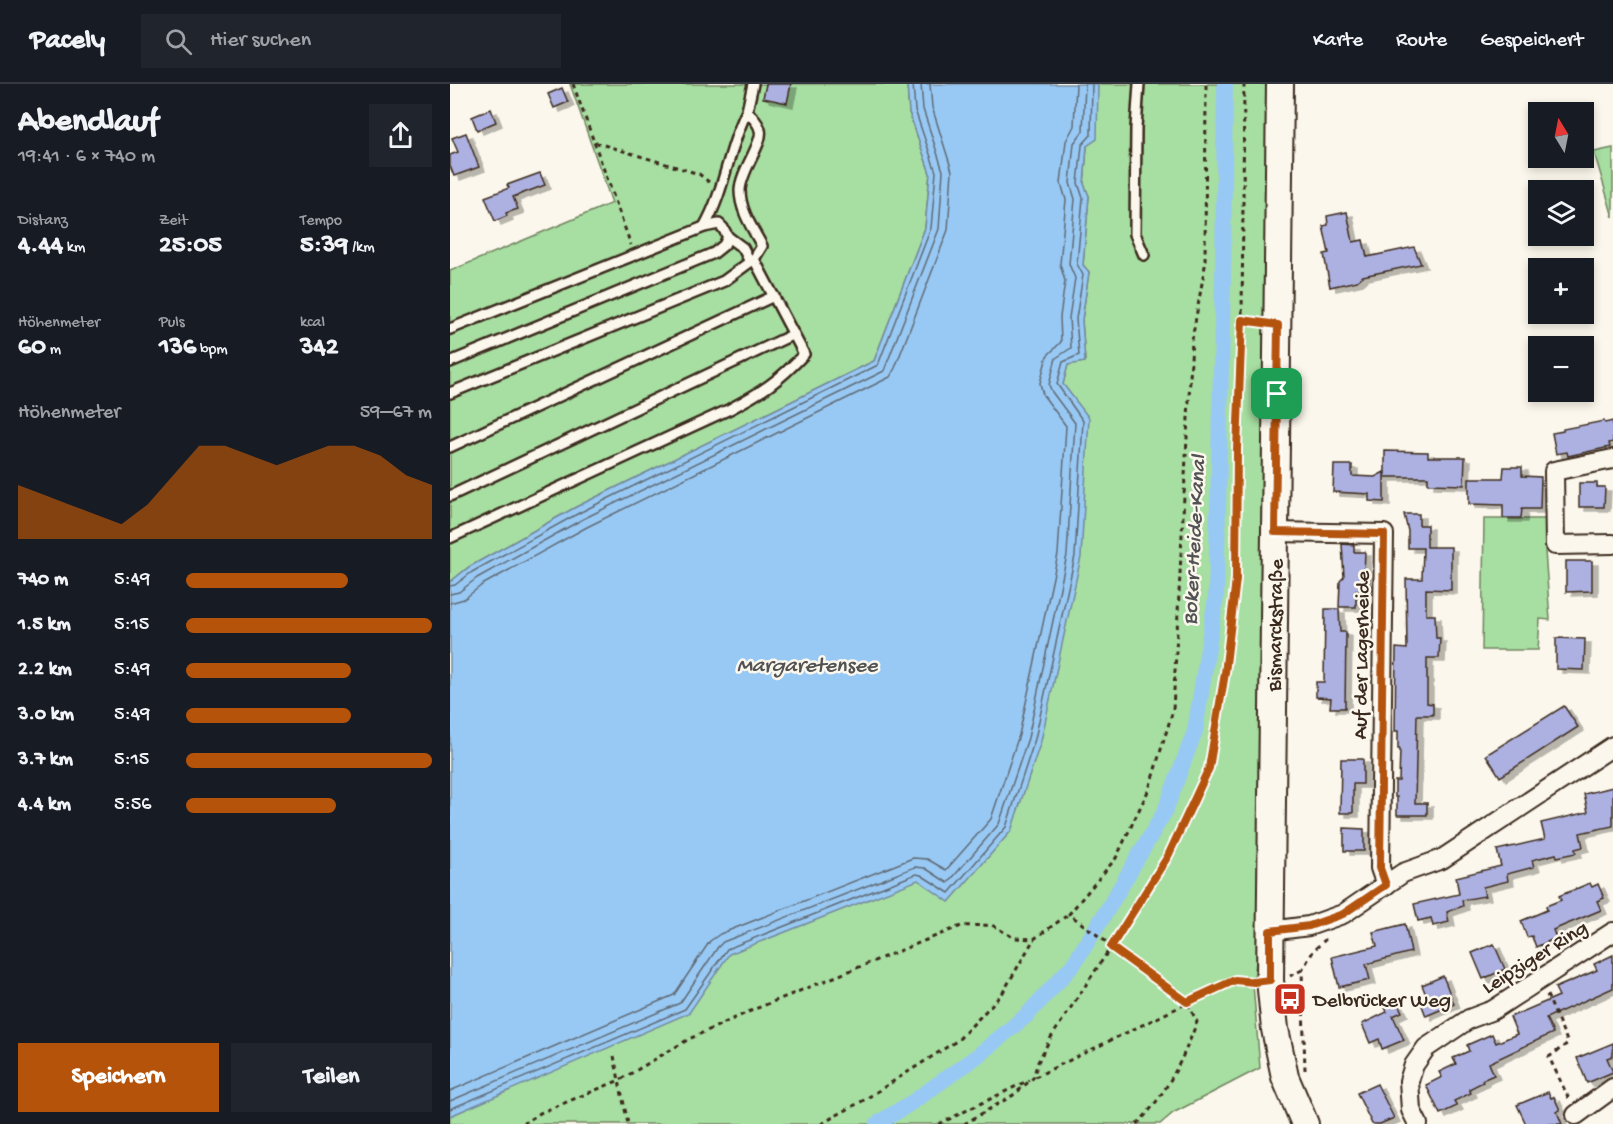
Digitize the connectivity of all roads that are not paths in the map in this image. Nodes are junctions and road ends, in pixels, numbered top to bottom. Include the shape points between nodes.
1 (753, 84) edge
2 (1139, 84) edge
3 (1280, 84) edge
4 (747, 111) junction
5 (704, 227) junction
6 (728, 237) junction
7 (1144, 255) dead end
8 (752, 260) junction
9 (774, 296) junction
10 (450, 329) edge
11 (794, 334) junction
12 (450, 362) edge
13 (450, 393) edge
14 (450, 447) edge
15 (1613, 459) edge
16 (450, 496) edge
17 (1275, 532) junction
18 (450, 538) edge
19 (1613, 544) edge
20 (1613, 746) edge
21 (1386, 885) junction
22 (1270, 931) junction
23 (1613, 932) edge
24 (1613, 1088) edge
25 (1576, 1115) road end
26 (1305, 1124) edge
27 (1418, 1124) edge

1 - 4 lane
2 - 7 lane via 1136,234
3 - 17 main road, Bismarckstraße
4 - 5 lane via 731,149 713,212
4 - 8 lane via 760,128 761,140 747,165 740,189 744,213 762,246
5 - 6 lane via 719,224
5 - 10 lane
6 - 8 lane
6 - 12 lane via 714,253
8 - 9 lane
8 - 13 lane via 724,280
9 - 11 lane
9 - 14 lane
11 - 16 lane
11 - 18 lane via 804,354 784,376 759,394
15 - 19 street via 1554,471 1555,545
17 - 21 street, Auf der Lagerheide via 1384,534 1380,868
17 - 22 main road, Bismarckstraße
20 - 21 street via 1442,859 1403,873
21 - 22 street via 1343,914 1309,926
22 - 26 main road, Bismarckstraße via 1275,1029 1285,1077
23 - 27 street, Leipziger Ring via 1493,1010 1469,1019 1426,1048 1409,1081 1411,1110
24 - 25 street

